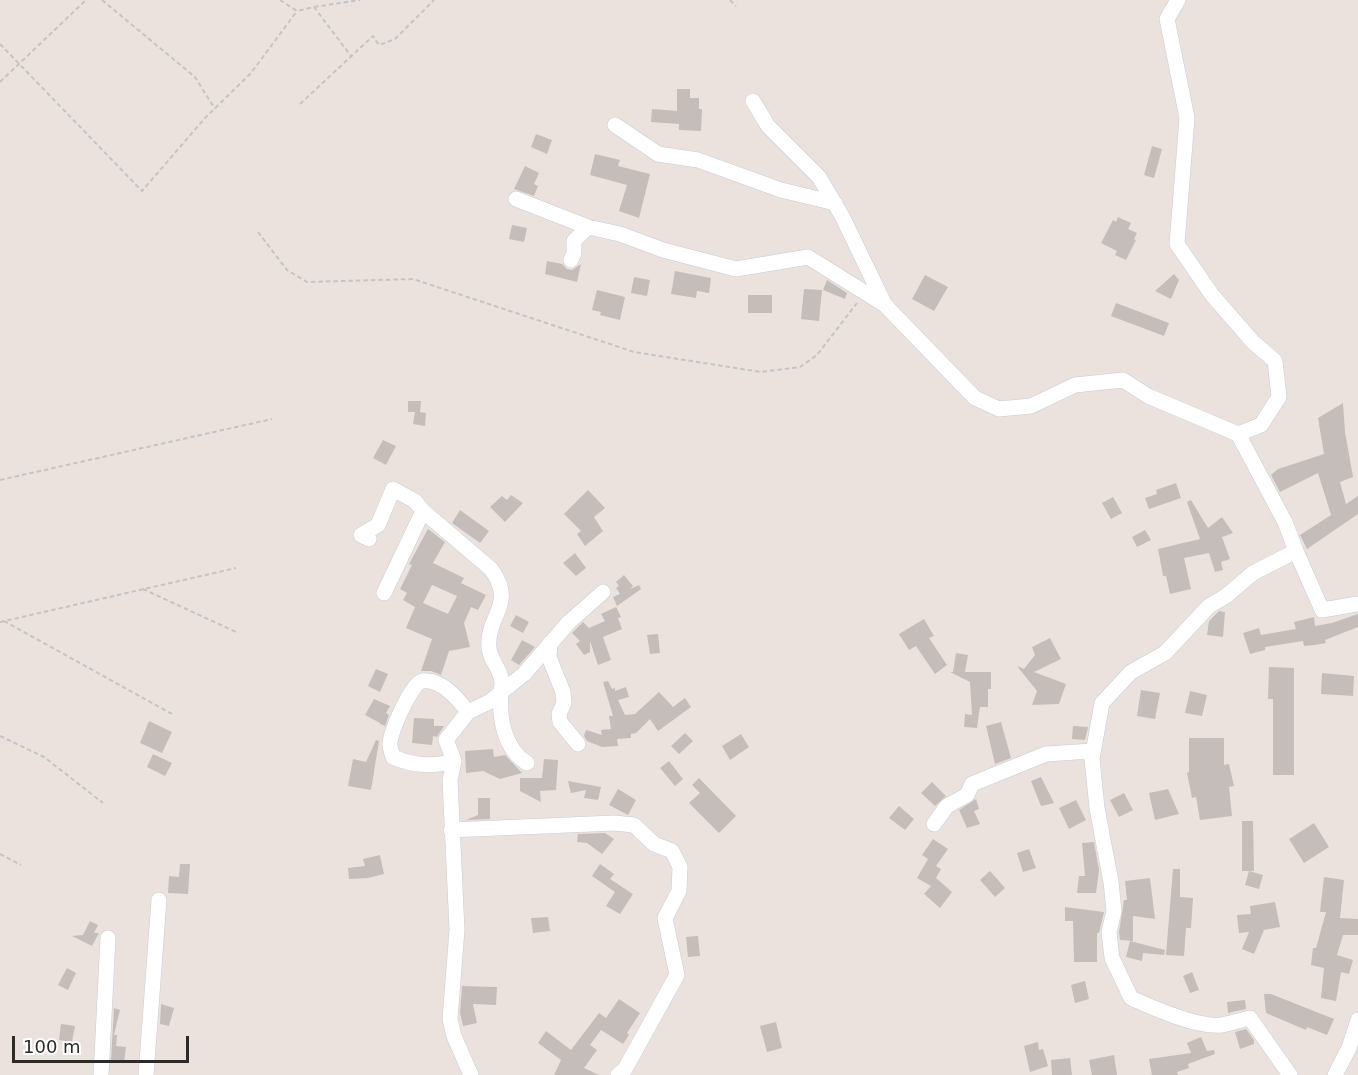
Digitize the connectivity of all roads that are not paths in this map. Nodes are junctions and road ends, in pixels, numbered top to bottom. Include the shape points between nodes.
1 (1178, 0) edge
2 (753, 101) dead end
3 (615, 125) dead end
4 (516, 199) dead end
5 (835, 203) junction
6 (588, 226) junction
7 (571, 260) dead end
8 (885, 304) junction
9 (1238, 434) junction
10 (423, 511) junction
11 (369, 538) dead end
12 (1296, 551) junction
13 (603, 592) dead end
14 (384, 593) dead end
15 (1358, 603) edge
16 (550, 643) junction
17 (501, 693) junction
18 (468, 711) junction
19 (578, 744) dead end
20 (1092, 751) junction
21 (454, 761) junction
22 (527, 763) dead end
23 (934, 824) dead end
24 (451, 830) junction
25 (159, 900) dead end
26 (108, 938) dead end
27 (1358, 1020) edge
28 (101, 1075) edge
29 (146, 1075) edge
30 (471, 1075) edge
31 (618, 1075) edge
32 (1290, 1075) edge
33 (1335, 1075) edge

1 - 9 street via 1167,19 1187,118 1177,244 1212,295 1275,361 1279,398 1260,425
2 - 5 street via 768,126 819,177
3 - 5 street via 658,154 698,160 781,190
4 - 6 street
5 - 8 street
6 - 7 street via 574,242
6 - 8 street via 736,268 808,257
8 - 9 street via 975,398 999,409 1031,406 1075,385 1123,380 1148,396
9 - 12 street via 1285,522
10 - 11 street via 415,501 393,489 378,525 361,535
10 - 14 street
10 - 17 street via 498,578 501,608 489,649 502,682
12 - 15 street via 1322,610
12 - 20 street via 1252,573 1209,606 1165,653 1131,672 1102,703
13 - 16 street
16 - 17 street via 524,674
16 - 19 street via 549,657 563,692 560,722
17 - 18 street
17 - 22 street via 507,742 516,756
18 - 21 street via 446,740
18 - 21 street via 448,689 421,681 393,730 389,745 393,757 424,766
20 - 23 street via 1046,754 972,784 967,795 947,806
20 - 32 street via 1114,910 1109,932 1112,958 1131,998 1198,1022 1220,1025 1250,1018
21 - 24 street via 450,780
24 - 30 street via 457,930 450,1019
24 - 31 street via 614,823 633,825 654,844 672,851 680,867 679,891 665,918 677,975
25 - 29 street
26 - 28 street
27 - 33 street

